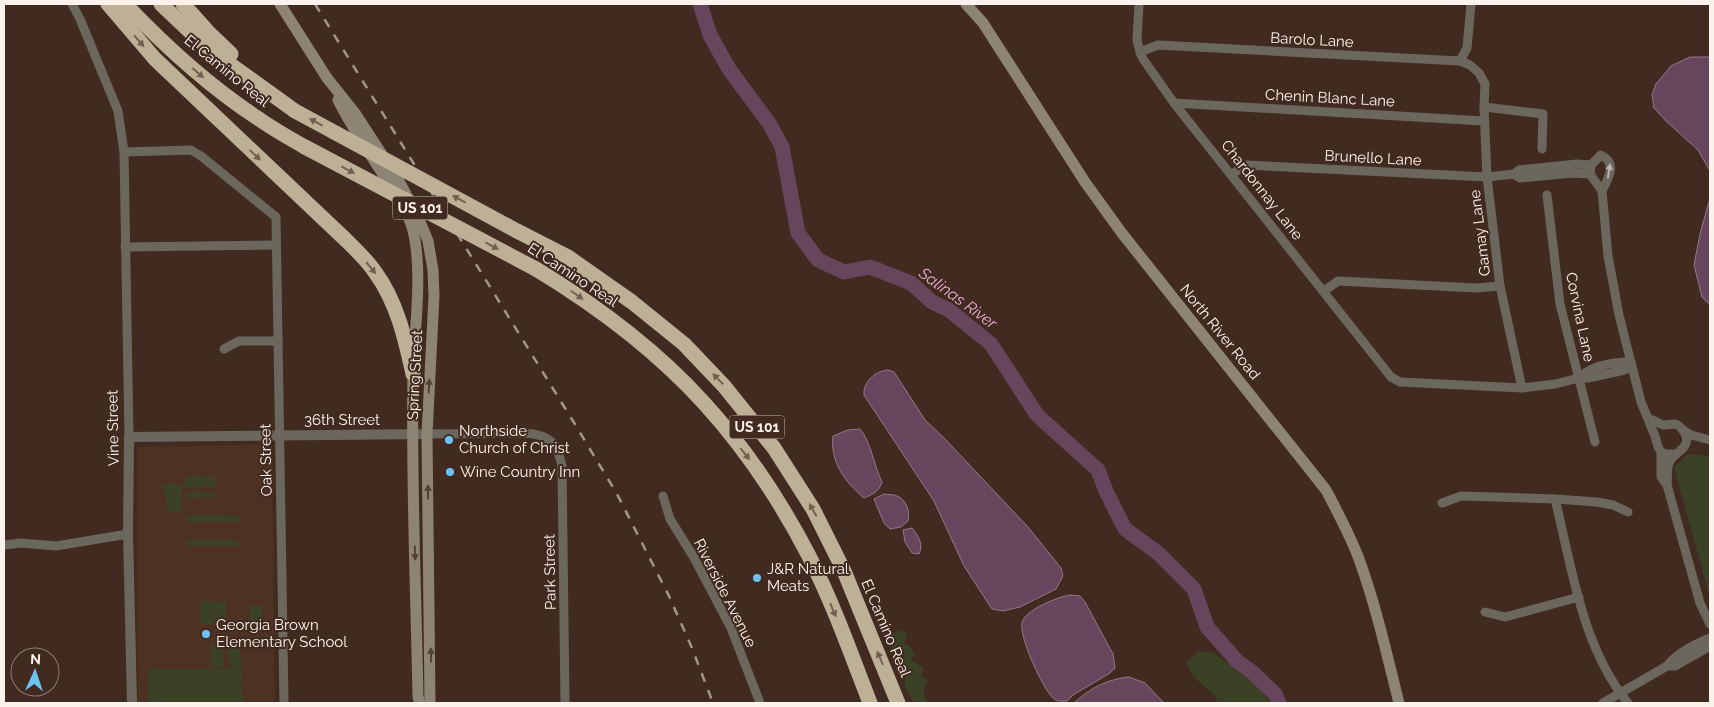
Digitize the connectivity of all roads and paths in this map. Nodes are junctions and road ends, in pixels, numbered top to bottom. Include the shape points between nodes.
1 (72, 4) edge
2 (108, 4) edge
3 (125, 4) edge
4 (161, 4) edge
5 (183, 4) edge
6 (280, 4) edge
7 (966, 4) edge
8 (1139, 4) edge
9 (1471, 4) edge
10 (1140, 52) junction
11 (1460, 61) junction
12 (1479, 73) joint
13 (327, 78) junction
14 (275, 97) junction
15 (1174, 103) junction
16 (1484, 107) junction
17 (1484, 121) junction
18 (1542, 149) dead end
19 (124, 152) junction
20 (1591, 169) junction
21 (1232, 174) junction
22 (1487, 178) junction
23 (1602, 191) junction
24 (1547, 195) dead end
25 (276, 245) junction
26 (126, 247) junction
27 (1500, 286) junction
28 (1324, 291) junction
29 (278, 341) junction
30 (224, 349) dead end
31 (1631, 362) junction
32 (413, 374) junction
33 (1579, 378) junction
34 (1522, 388) junction
35 (1648, 418) junction
36 (1663, 425) junction
37 (1683, 430) junction
38 (427, 434) junction
39 (413, 435) junction
40 (279, 436) junction
41 (1655, 436) junction
42 (129, 437) junction
43 (1710, 441) edge
44 (554, 442) joint
45 (1595, 442) dead end
46 (1684, 447) junction
47 (1661, 452) junction
48 (1676, 454) junction
49 (1666, 485) junction
50 (663, 496) dead end
51 (1555, 500) junction
52 (1442, 502) dead end
53 (1628, 512) dead end
54 (128, 534) junction
55 (4, 545) edge
56 (1579, 597) junction
57 (1486, 612) dead end
58 (1710, 624) edge
59 (1710, 638) edge
60 (1710, 646) edge
61 (1667, 666) junction
62 (1620, 693) junction
63 (132, 703) edge
64 (284, 703) edge
65 (420, 703) edge
66 (430, 703) edge
67 (565, 703) edge
68 (760, 703) edge
69 (870, 703) edge
70 (898, 703) edge
71 (1399, 703) edge
72 (1603, 703) edge
73 (1628, 703) edge

1 - 19 street, Vine Street via 118,111
2 -> 32 highway via 155,59 346,240 375,272 397,315
3 -> 69 highway, El Camino Real / US 101, bridge via 202,77 258,119 536,269 624,329 680,379 753,463 782,509 834,612
4 - 14 highway, El Camino Real / US 101 via 199,40
5 - 14 highway
6 - 13 main road, Spring Street
7 - 71 main road, North River Road via 983,23 1120,232 1326,490 1360,559
8 - 10 street, Chardonnay Lane via 1136,40
9 - 11 street via 1467,48
10 - 11 street, Barolo Lane via 1158,45
10 - 15 street, Chardonnay Lane
11 - 12 street, Barolo Lane
12 - 16 street, Gamay Lane via 1485,84
13 - 32 main road, Spring Street via 348,121 395,193 412,227 417,269
38 -> 13 main road, Spring Street via 434,296 428,241 398,179 355,113
70 -> 14 highway, El Camino Real / US 101, bridge via 844,571 813,509 774,448 724,386 684,344 632,302 568,258 294,111
15 - 17 street, Chenin Blanc Lane
15 - 21 street, Chardonnay Lane
16 - 17 street, Gamay Lane
16 - 18 street via 1543,114
17 - 22 street, Gamay Lane
19 - 25 street, Oak Street via 191,150 201,156 276,216
19 - 26 street, Vine Street
20 - 22 street, Brunello Lane via 1577,164 1520,170
20 - 23 street
23 -> 20 street, Brunello Lane via 1611,171 1610,164 1601,155
21 - 22 street, Brunello Lane via 1247,165
21 - 28 street, Chardonnay Lane
22 - 27 street, Gamay Lane
23 - 31 street via 1608,256
24 - 33 street, Corvina Lane via 1560,304
25 - 26 street
25 - 29 street, Oak Street
26 - 42 street, Vine Street
27 - 28 street via 1476,288 1338,281
27 - 34 street, Gamay Lane
28 - 34 street, Chardonnay Lane via 1396,380
29 - 30 street via 239,341
29 - 40 street, Oak Street
31 - 33 street via 1586,370
31 - 35 street
32 - 39 main road, Spring Street
33 - 34 street
33 - 45 street, Corvina Lane
35 - 36 street
35 - 41 street
36 - 37 street via 1676,424
36 - 41 street
37 - 43 street
37 - 46 street via 1687,440
38 - 39 street, 36th Street
38 - 44 street, 36th Street via 526,433
66 -> 38 main road, Spring Street
39 - 40 street, 36th Street
39 -> 65 main road, Spring Street
40 - 42 street, 36th Street
40 - 64 street, Oak Street
41 - 47 street
42 - 54 street, Vine Street
43 - 46 street
44 - 67 street, Park Street via 562,466
46 - 48 street
47 - 48 street
47 - 49 street via 1661,477
48 - 49 street via 1668,464
49 - 58 street via 1700,604
50 - 68 street, Riverside Avenue via 670,519 731,628
51 - 52 street via 1461,496
51 - 53 street via 1597,502
51 - 56 street
54 - 55 street via 56,546
54 - 63 street, Vine Street
56 - 57 street via 1505,617
56 - 62 street via 1595,647
59 - 61 street via 1671,660
60 - 61 street via 1675,666
61 - 62 street
62 - 72 street
62 - 73 street

